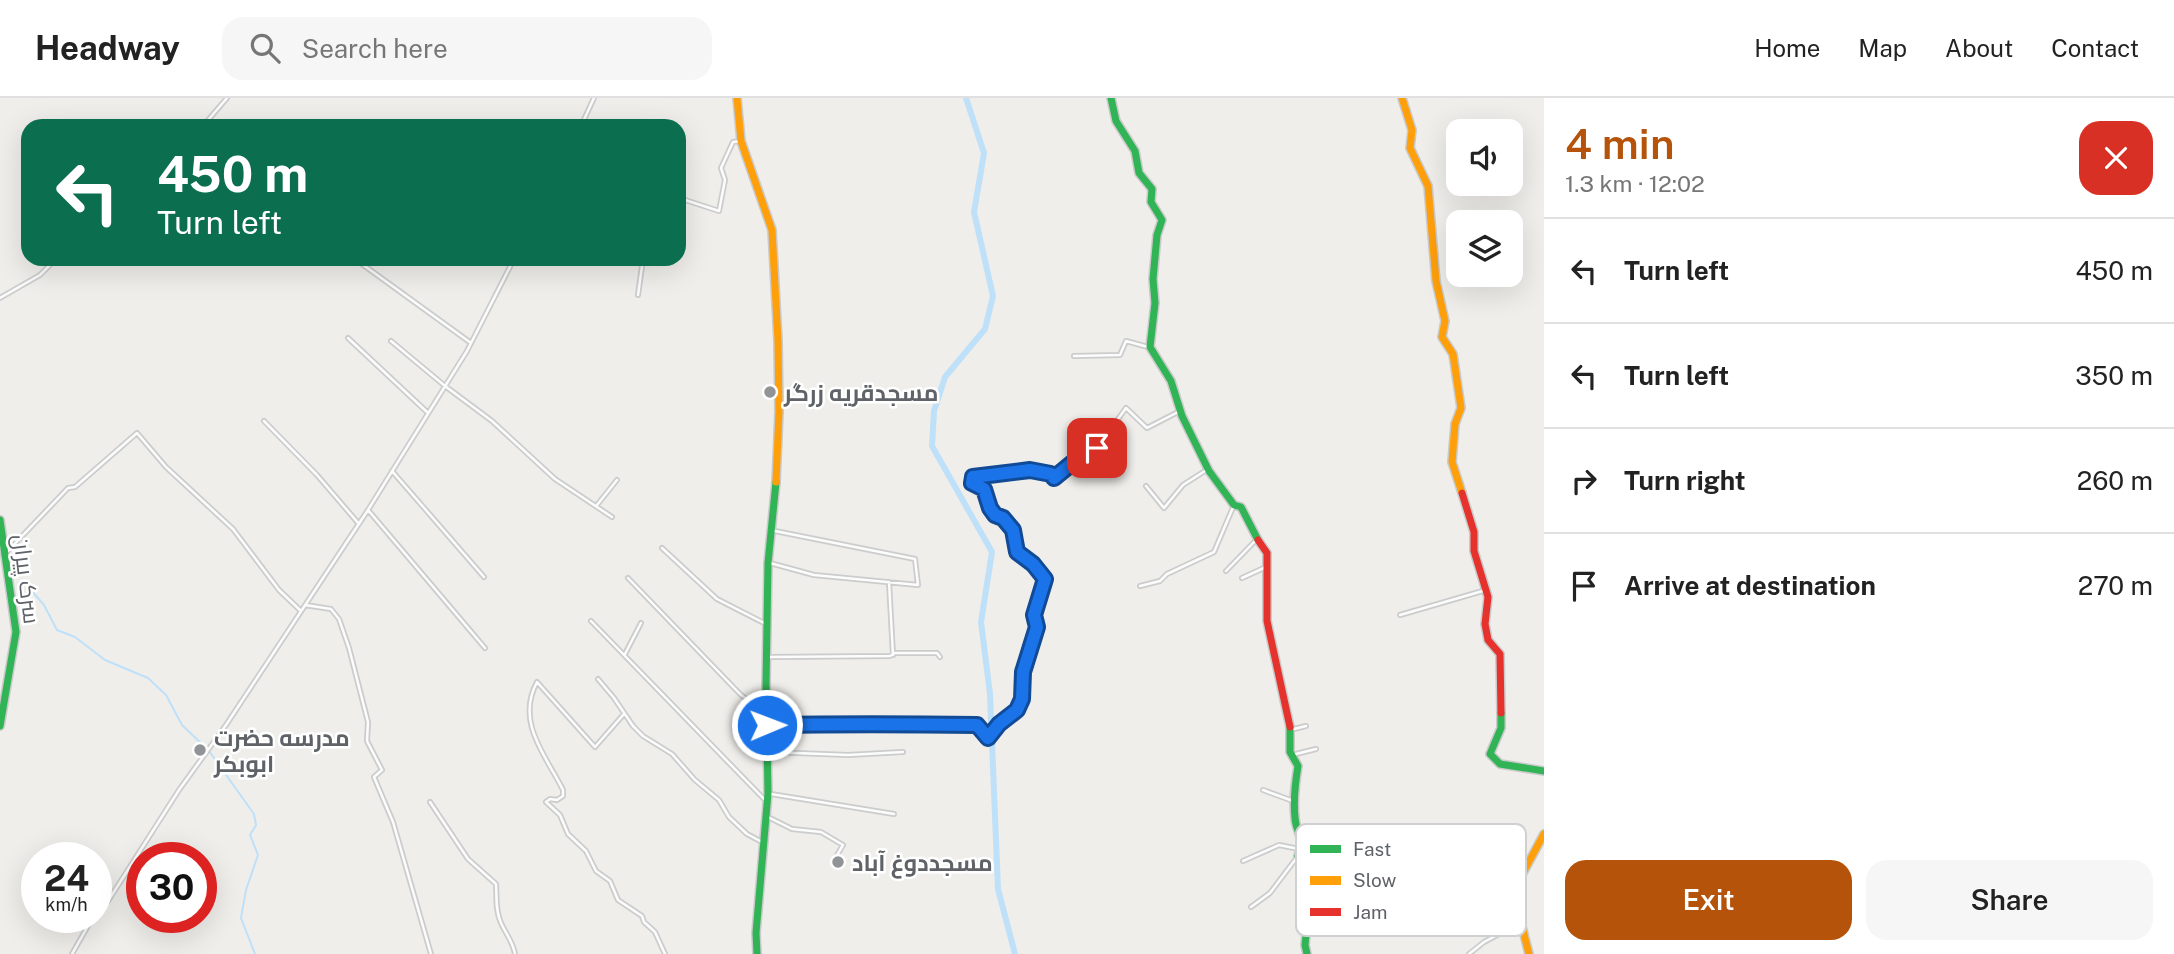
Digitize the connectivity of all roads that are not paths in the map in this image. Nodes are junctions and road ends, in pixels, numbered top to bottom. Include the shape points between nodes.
1 (228, 98) edge
2 (594, 98) edge
3 (737, 98) edge
4 (1111, 98) edge
5 (1402, 98) edge
6 (209, 119) edge
7 (584, 119) edge
8 (741, 141) junction
9 (686, 200) edge
10 (49, 266) edge
11 (365, 266) edge
12 (510, 266) edge
13 (642, 266) edge
14 (638, 295) dead end
15 (0, 298) edge
16 (348, 338) dead end
17 (391, 341) dead end
18 (471, 343) junction
19 (1150, 347) junction
20 (1074, 356) dead end
21 (444, 386) junction
22 (1180, 411) junction
23 (428, 413) junction
24 (264, 421) dead end
25 (1208, 469) junction
26 (392, 471) junction
27 (617, 480) dead end
28 (1146, 486) dead end
29 (597, 505) junction
30 (1234, 505) junction
31 (368, 510) junction
32 (612, 516) dead end
33 (0, 520) edge
34 (359, 524) junction
35 (771, 530) junction
36 (1258, 538) junction
37 (662, 548) dead end
38 (5, 553) junction
39 (768, 563) junction
40 (1266, 567) junction
41 (1226, 570) dead end
42 (484, 577) dead end
43 (628, 578) dead end
44 (1242, 578) dead end
45 (889, 582) junction
46 (1140, 586) dead end
47 (1486, 590) junction
48 (305, 605) junction
49 (301, 611) junction
50 (1400, 615) dead end
51 (592, 621) dead end
52 (641, 623) dead end
53 (767, 624) junction
54 (485, 648) dead end
55 (624, 655) junction
56 (893, 655) junction
57 (766, 657) junction
58 (940, 657) dead end
59 (598, 679) dead end
60 (624, 714) junction
61 (767, 715) junction
62 (767, 725) junction
63 (0, 726) edge
64 (1306, 726) dead end
65 (1290, 730) junction
66 (1316, 749) dead end
67 (767, 752) junction
68 (903, 752) dead end
69 (1292, 755) junction
70 (1544, 771) edge
71 (1263, 790) dead end
72 (767, 797) junction
73 (1293, 801) junction
74 (430, 802) dead end
75 (894, 814) dead end
76 (766, 816) junction
77 (1296, 825) edge
78 (1544, 834) edge
79 (763, 843) junction
80 (1296, 852) edge
81 (1296, 857) edge
82 (1243, 861) dead end
83 (833, 862) dead end
84 (1526, 867) edge
85 (112, 895) edge
86 (1251, 907) dead end
87 (84, 933) edge
88 (1306, 936) edge
89 (1495, 936) edge
90 (1524, 936) edge
91 (72, 954) edge
92 (431, 954) edge
93 (515, 954) edge
94 (665, 954) edge
95 (757, 954) edge
96 (1307, 954) edge
97 (1469, 954) edge
98 (1529, 954) edge

1 - 6 street
2 - 7 street
3 - 8 main road
4 - 19 main road via 1116,121 1135,151 1139,173 1152,189 1151,202 1162,220 1156,246
5 - 47 main road via 1412,130 1410,148 1428,186 1436,281 1445,321 1442,337 1453,354 1461,408 1452,461
8 - 9 street via 733,142 722,164 725,180 719,211
8 - 35 main road via 772,230 779,412
10 - 15 street
11 - 18 street
12 - 18 street
13 - 14 street
16 - 23 street
17 - 21 street
18 - 21 street
19 - 20 street via 1126,341 1120,355
19 - 22 main road via 1171,382
21 - 23 street
21 - 29 street via 492,421 555,479
22 - 25 main road
22 - 62 street via 1147,428 1126,408 1097,448 1054,478 1030,470 973,477 972,483 984,489 995,515 1013,530 1017,552 1045,579 1023,672 1022,699 988,738 977,725
23 - 26 street
24 - 34 street
25 - 28 street via 1183,485 1164,508
25 - 30 main road
26 - 31 street
26 - 42 street
27 - 29 street
29 - 32 street
30 - 36 main road via 1241,507
30 - 46 street via 1214,552 1160,581
31 - 34 street
31 - 54 street
33 - 38 main road, سرک پیران
34 - 48 street
35 - 39 main road
35 - 45 street via 915,559 918,585
36 - 40 main road via 1267,553
36 - 41 street
37 - 53 street via 723,603
38 - 49 street via 66,489 75,487 137,433 166,467 233,529 279,590
38 - 63 main road, سرک پیران via 16,632
39 - 45 street via 814,575
39 - 53 main road
40 - 44 street
40 - 65 main road via 1266,621
43 - 61 street via 740,694
45 - 56 street
47 - 50 street
47 - 70 main road via 1488,640 1500,654 1501,728 1490,754 1500,764
48 - 49 street
48 - 92 street via 331,609 339,619 368,722 367,741 382,770 374,777 393,822
49 - 85 street
51 - 55 street
52 - 55 street
53 - 57 main road
55 - 72 street
56 - 57 street
56 - 58 street via 937,653
57 - 61 main road
59 - 60 street
60 - 79 street via 643,736 672,754 747,834
60 - 94 street via 595,747 537,682 532,690 530,712 536,743 563,790 563,796 550,799 548,806 586,851 596,871 610,881 618,900 642,916 655,932
61 - 62 main road
62 - 67 main road
64 - 65 street
65 - 69 main road
66 - 69 street
67 - 68 street
67 - 72 main road
69 - 73 main road via 1298,770
71 - 73 street
72 - 75 street
72 - 76 main road
73 - 77 main road
74 - 93 street via 468,859 496,884 499,920
76 - 79 main road
76 - 83 street via 792,829 821,832 843,845
78 - 84 main road
79 - 95 main road
80 - 82 street via 1279,845
81 - 86 street via 1270,893
87 - 91 street
88 - 96 main road
89 - 97 street
90 - 98 main road

